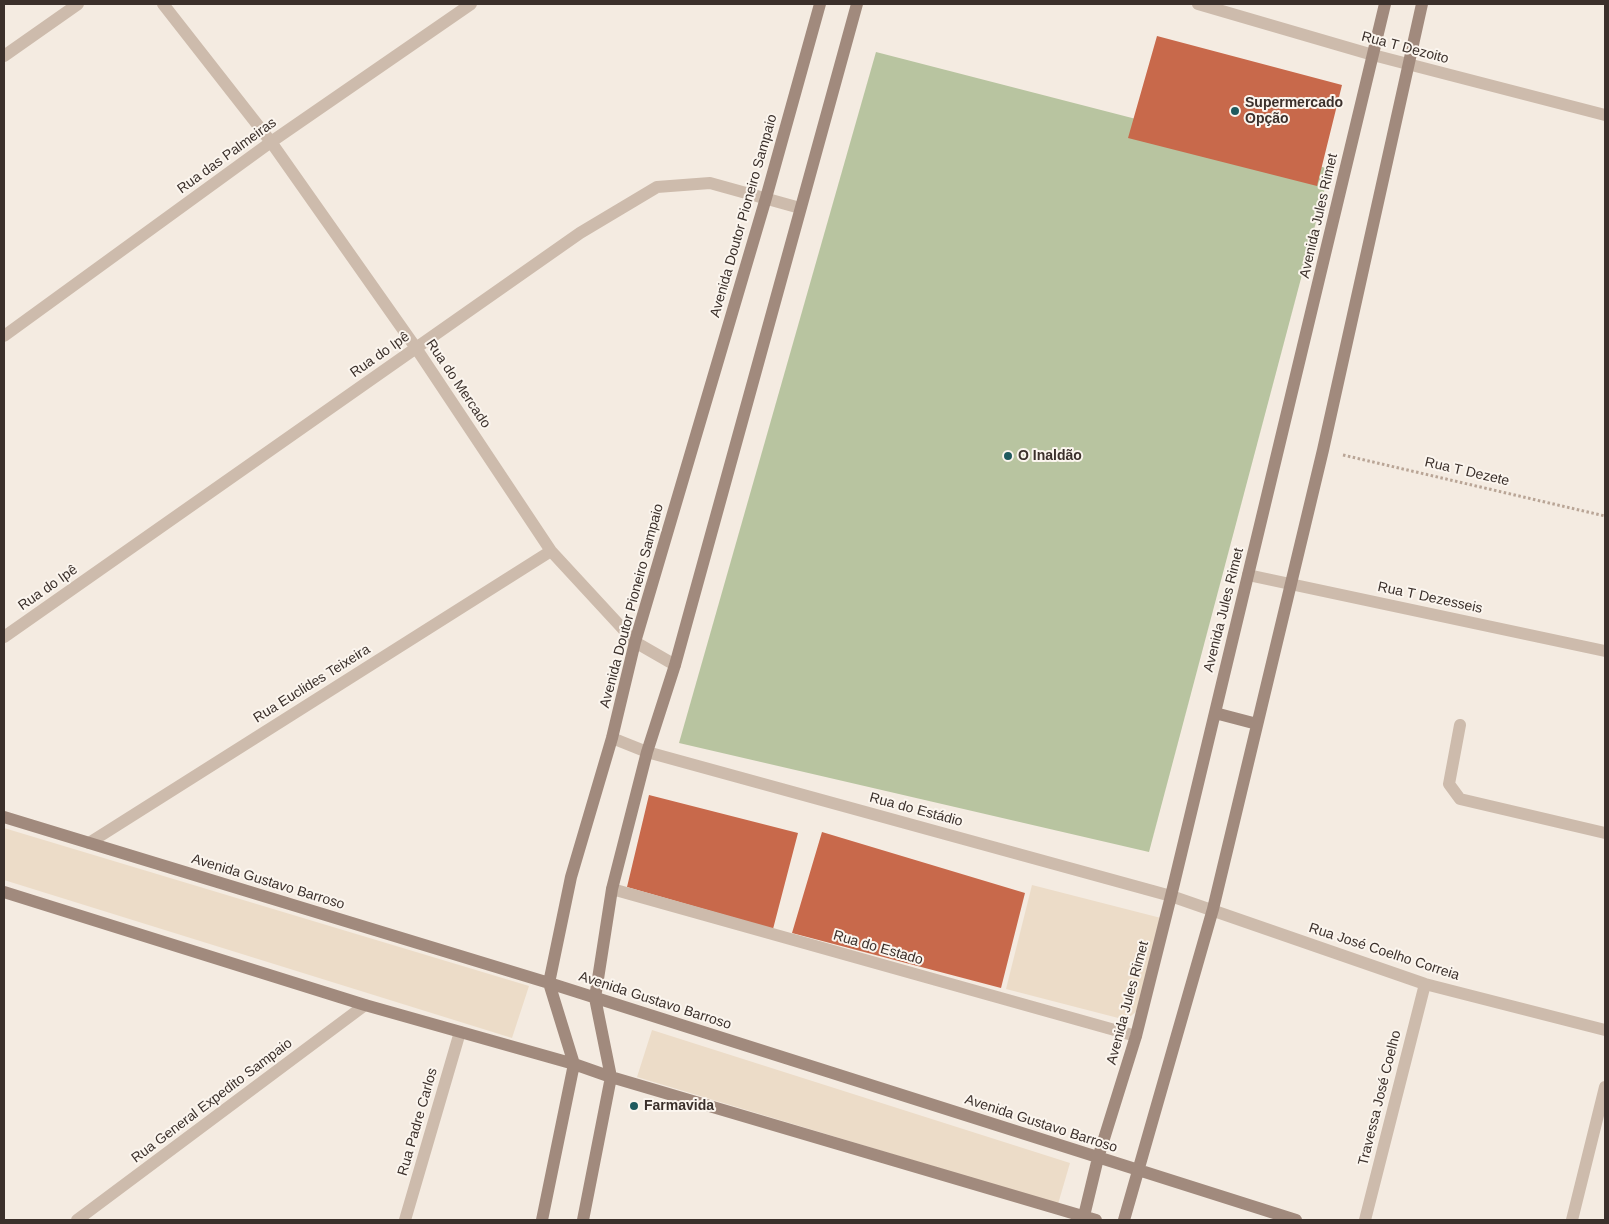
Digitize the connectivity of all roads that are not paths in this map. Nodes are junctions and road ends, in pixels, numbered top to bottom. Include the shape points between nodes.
1 (78, 4) edge
2 (163, 4) edge
3 (471, 4) edge
4 (820, 4) edge
5 (858, 4) edge
6 (1198, 4) edge
7 (1385, 4) edge
8 (1422, 4) edge
9 (1373, 55) junction
10 (4, 56) edge
11 (1409, 64) junction
12 (1605, 115) edge
13 (271, 142) junction
14 (766, 198) junction
15 (800, 208) junction
16 (4, 336) edge
17 (416, 348) junction
18 (551, 551) junction
19 (1248, 575) junction
20 (1290, 584) junction
21 (4, 637) edge
22 (635, 642) junction
23 (1605, 651) edge
24 (675, 665) junction
25 (1215, 713) junction
26 (1257, 724) junction
27 (1460, 725) dead end
28 (612, 738) junction
29 (647, 752) junction
30 (4, 817) edge
31 (1605, 833) edge
32 (89, 843) junction
33 (612, 889) junction
34 (4, 892) edge
35 (1171, 896) junction
36 (1213, 909) junction
37 (548, 983) junction
38 (1425, 984) junction
39 (595, 998) junction
40 (366, 1005) junction
41 (1605, 1030) edge
42 (460, 1032) junction
43 (1136, 1036) junction
44 (574, 1064) junction
45 (611, 1077) junction
46 (1605, 1086) edge
47 (1098, 1158) junction
48 (1138, 1171) junction
49 (1088, 1219) edge
50 (77, 1220) edge
51 (405, 1220) edge
52 (542, 1220) edge
53 (583, 1220) edge
54 (1124, 1220) edge
55 (1296, 1220) edge
56 (1365, 1220) edge
57 (1572, 1220) edge

1 - 10 street
2 - 13 street, Rua do Mercado
3 - 13 street, Rua das Palmeiras
4 - 14 street, Avenida Doutor Pioneiro Sampaio
5 - 15 street
6 - 9 street, Rua T Dezoito
7 - 9 street, Avenida Jules Rimet
8 - 11 street
9 - 11 street, Rua T Dezoito
9 - 19 street, Avenida Jules Rimet
11 - 12 street, Rua T Dezoito
11 - 20 street
13 - 16 street, Rua das Palmeiras
13 - 17 street, Rua do Mercado
14 - 15 street, Rua do Ipê
14 - 17 street, Rua do Ipê via 710,182 657,187 580,233
14 - 22 street, Avenida Doutor Pioneiro Sampaio
15 - 24 street
17 - 18 street, Rua do Mercado
17 - 21 street, Rua do Ipê
18 - 22 street, Rua do Mercado
18 - 32 street, Rua Euclides Teixeira
19 - 20 street, Rua T Dezesseis
19 - 25 street, Avenida Jules Rimet
20 - 23 street, Rua T Dezesseis
20 - 26 street
22 - 24 street, Rua do Mercado
22 - 28 street, Avenida Doutor Pioneiro Sampaio
24 - 29 street
25 - 26 street
25 - 35 street, Avenida Jules Rimet
26 - 36 street
27 - 31 street via 1449,784 1460,798
28 - 29 street, Rua do Estádio
28 - 37 street, Avenida Doutor Pioneiro Sampaio via 571,877
29 - 33 street
29 - 35 street, Rua do Estádio
30 - 32 street, Avenida Gustavo Barroso
32 - 37 street, Avenida Gustavo Barroso
33 - 39 street
33 - 43 street, Rua do Estado
34 - 40 street
35 - 36 street, Rua do Estádio
35 - 43 street, Avenida Jules Rimet
36 - 38 street, Rua José Coelho Correia
36 - 48 street
37 - 39 street, Avenida Gustavo Barroso
37 - 44 street
38 - 41 street, Rua José Coelho Correia
38 - 56 street, Travessa José Coelho
39 - 45 street
39 - 47 street, Avenida Gustavo Barroso
40 - 42 street
40 - 50 street, Rua General Expedito Sampaio
42 - 44 street
42 - 51 street, Rua Padre Carlos
43 - 47 street, Avenida Jules Rimet
44 - 45 street
44 - 52 street
45 - 49 street
45 - 53 street
46 - 57 street
47 - 48 street, Avenida Gustavo Barroso
47 - 49 street, Avenida Jules Rimet
48 - 54 street
48 - 55 street, Avenida Gustavo Barroso

